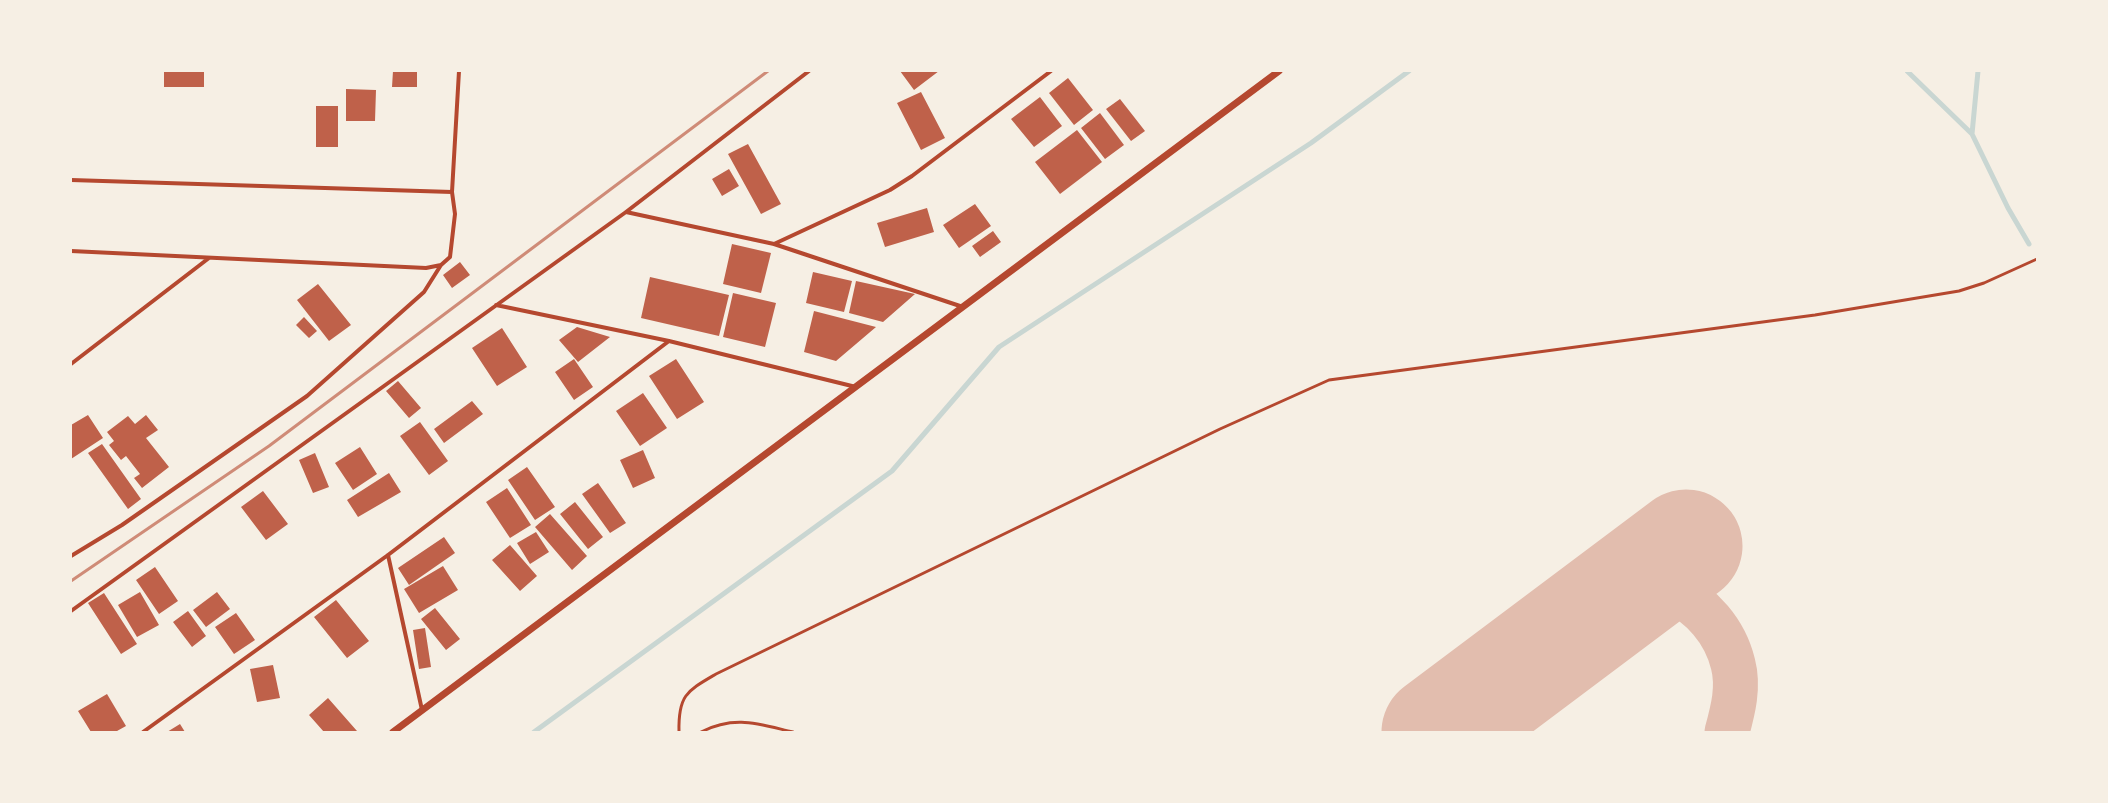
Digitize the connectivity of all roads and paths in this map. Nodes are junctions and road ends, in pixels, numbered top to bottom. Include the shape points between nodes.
1 (459, 71) edge
2 (809, 71) edge
3 (1051, 71) edge
4 (1279, 71) edge
5 (71, 180) edge
6 (452, 192) junction
7 (626, 212) junction
8 (774, 244) junction
9 (71, 251) edge
10 (209, 258) junction
11 (2037, 259) edge
12 (441, 265) junction
13 (496, 304) junction
14 (963, 307) junction
15 (669, 341) junction
16 (71, 364) edge
17 (856, 387) junction
18 (388, 555) junction
19 (71, 556) edge
20 (71, 611) edge
21 (422, 710) junction
22 (143, 732) edge
23 (393, 732) edge
24 (678, 732) edge
25 (701, 732) edge
26 (793, 732) edge

1 - 6 street
2 - 7 street
3 - 8 street via 890,190
4 - 14 street
5 - 6 street
6 - 12 street via 454,235 450,257
7 - 8 street
7 - 13 street
8 - 14 street
9 - 10 street
10 - 12 street via 426,268
10 - 16 street
11 - 24 lane via 1984,283 1943,293 1814,315 1329,380 1213,433 716,674 690,690 682,700
12 - 19 street via 424,292 306,396 122,525
13 - 15 street
13 - 20 street
14 - 17 street
15 - 17 street
15 - 18 street
17 - 21 street
18 - 21 street
18 - 22 street
21 - 23 street
25 - 26 lane via 722,724 743,721

